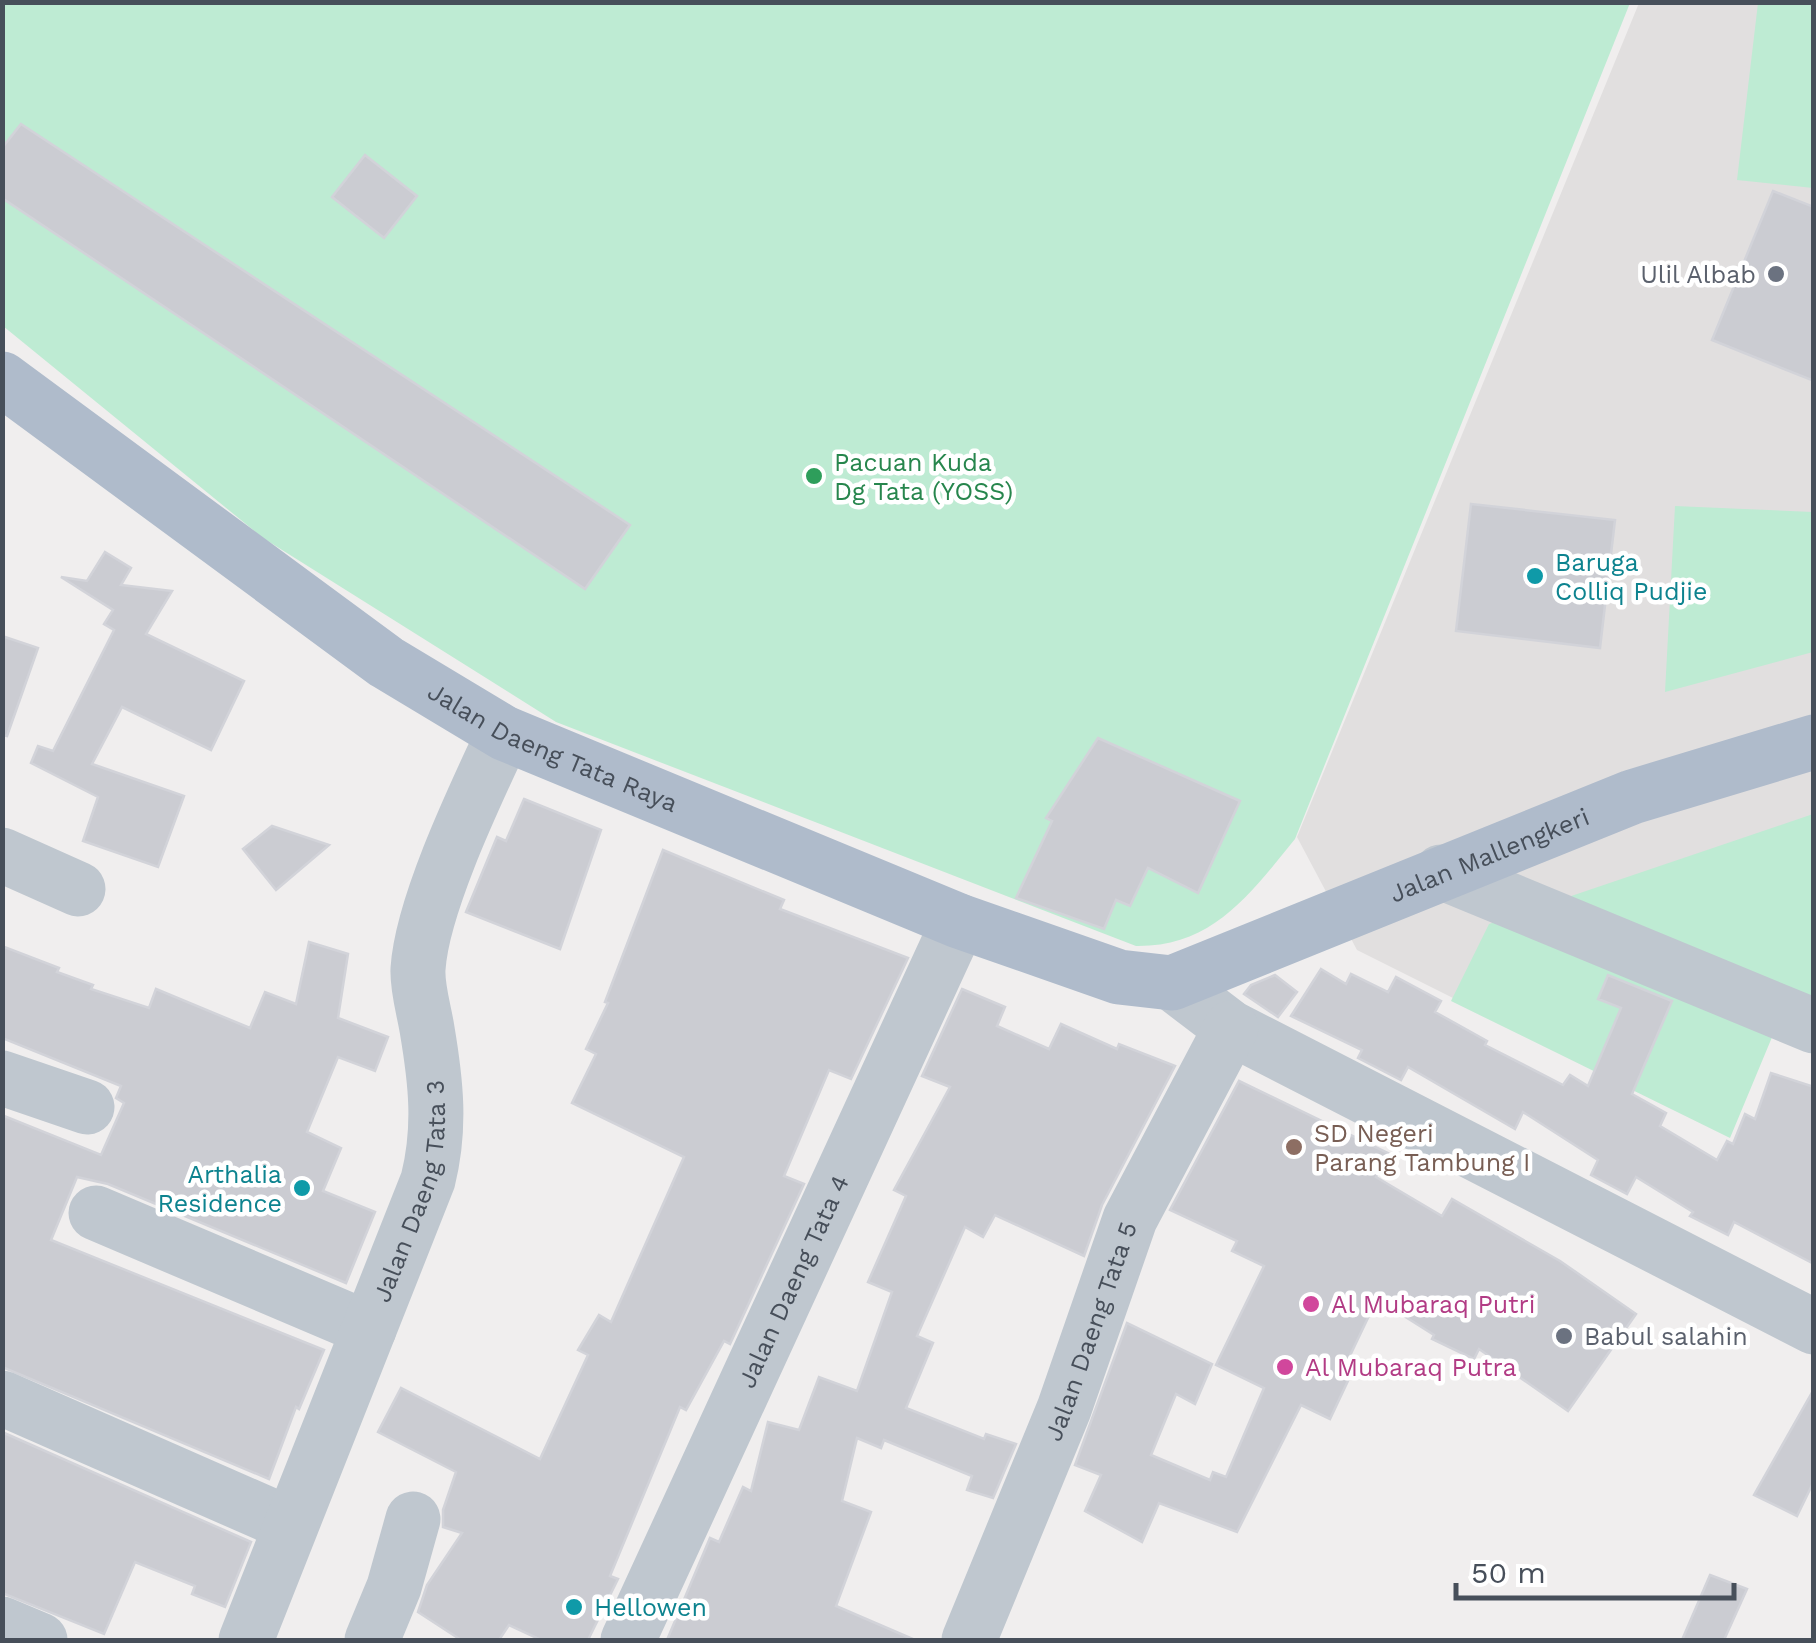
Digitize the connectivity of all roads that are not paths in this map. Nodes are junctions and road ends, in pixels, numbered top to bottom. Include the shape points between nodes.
1 (3, 379) edge
2 (504, 733) junction
3 (1814, 742) edge
4 (2, 855) edge
5 (1441, 872) junction
6 (78, 889) dead end
7 (959, 921) junction
8 (1172, 983) junction
9 (1814, 1026) edge
10 (1231, 1028) junction
11 (2, 1078) edge
12 (87, 1107) dead end
13 (96, 1213) dead end
14 (1814, 1327) edge
15 (369, 1330) junction
16 (2, 1398) edge
17 (414, 1519) dead end
18 (289, 1524) junction
19 (2, 1624) edge
20 (40, 1640) edge
21 (246, 1640) edge
22 (372, 1640) edge
23 (628, 1640) edge
24 (969, 1640) edge

1 - 2 main road, Jalan Daeng Tata Raya via 386,662
2 - 7 main road, Jalan Daeng Tata Raya
2 - 15 street, Jalan Daeng Tata 3 via 467,814 422,947 418,972 438,1138
3 - 5 main road, Jalan Mallengkeri via 1632,798
4 - 6 street
5 - 8 main road, Jalan Mallengkeri
5 - 9 street
7 - 8 main road, Jalan Daeng Tata Raya via 1119,977
7 - 23 street, Jalan Daeng Tata 4
8 - 10 street
10 - 14 street
10 - 24 street, Jalan Daeng Tata 5 via 1130,1219 1064,1409
11 - 12 street
13 - 15 street
15 - 18 street, Jalan Daeng Tata 3
16 - 18 street
17 - 22 street
18 - 21 street, Jalan Daeng Tata 3
19 - 20 street

